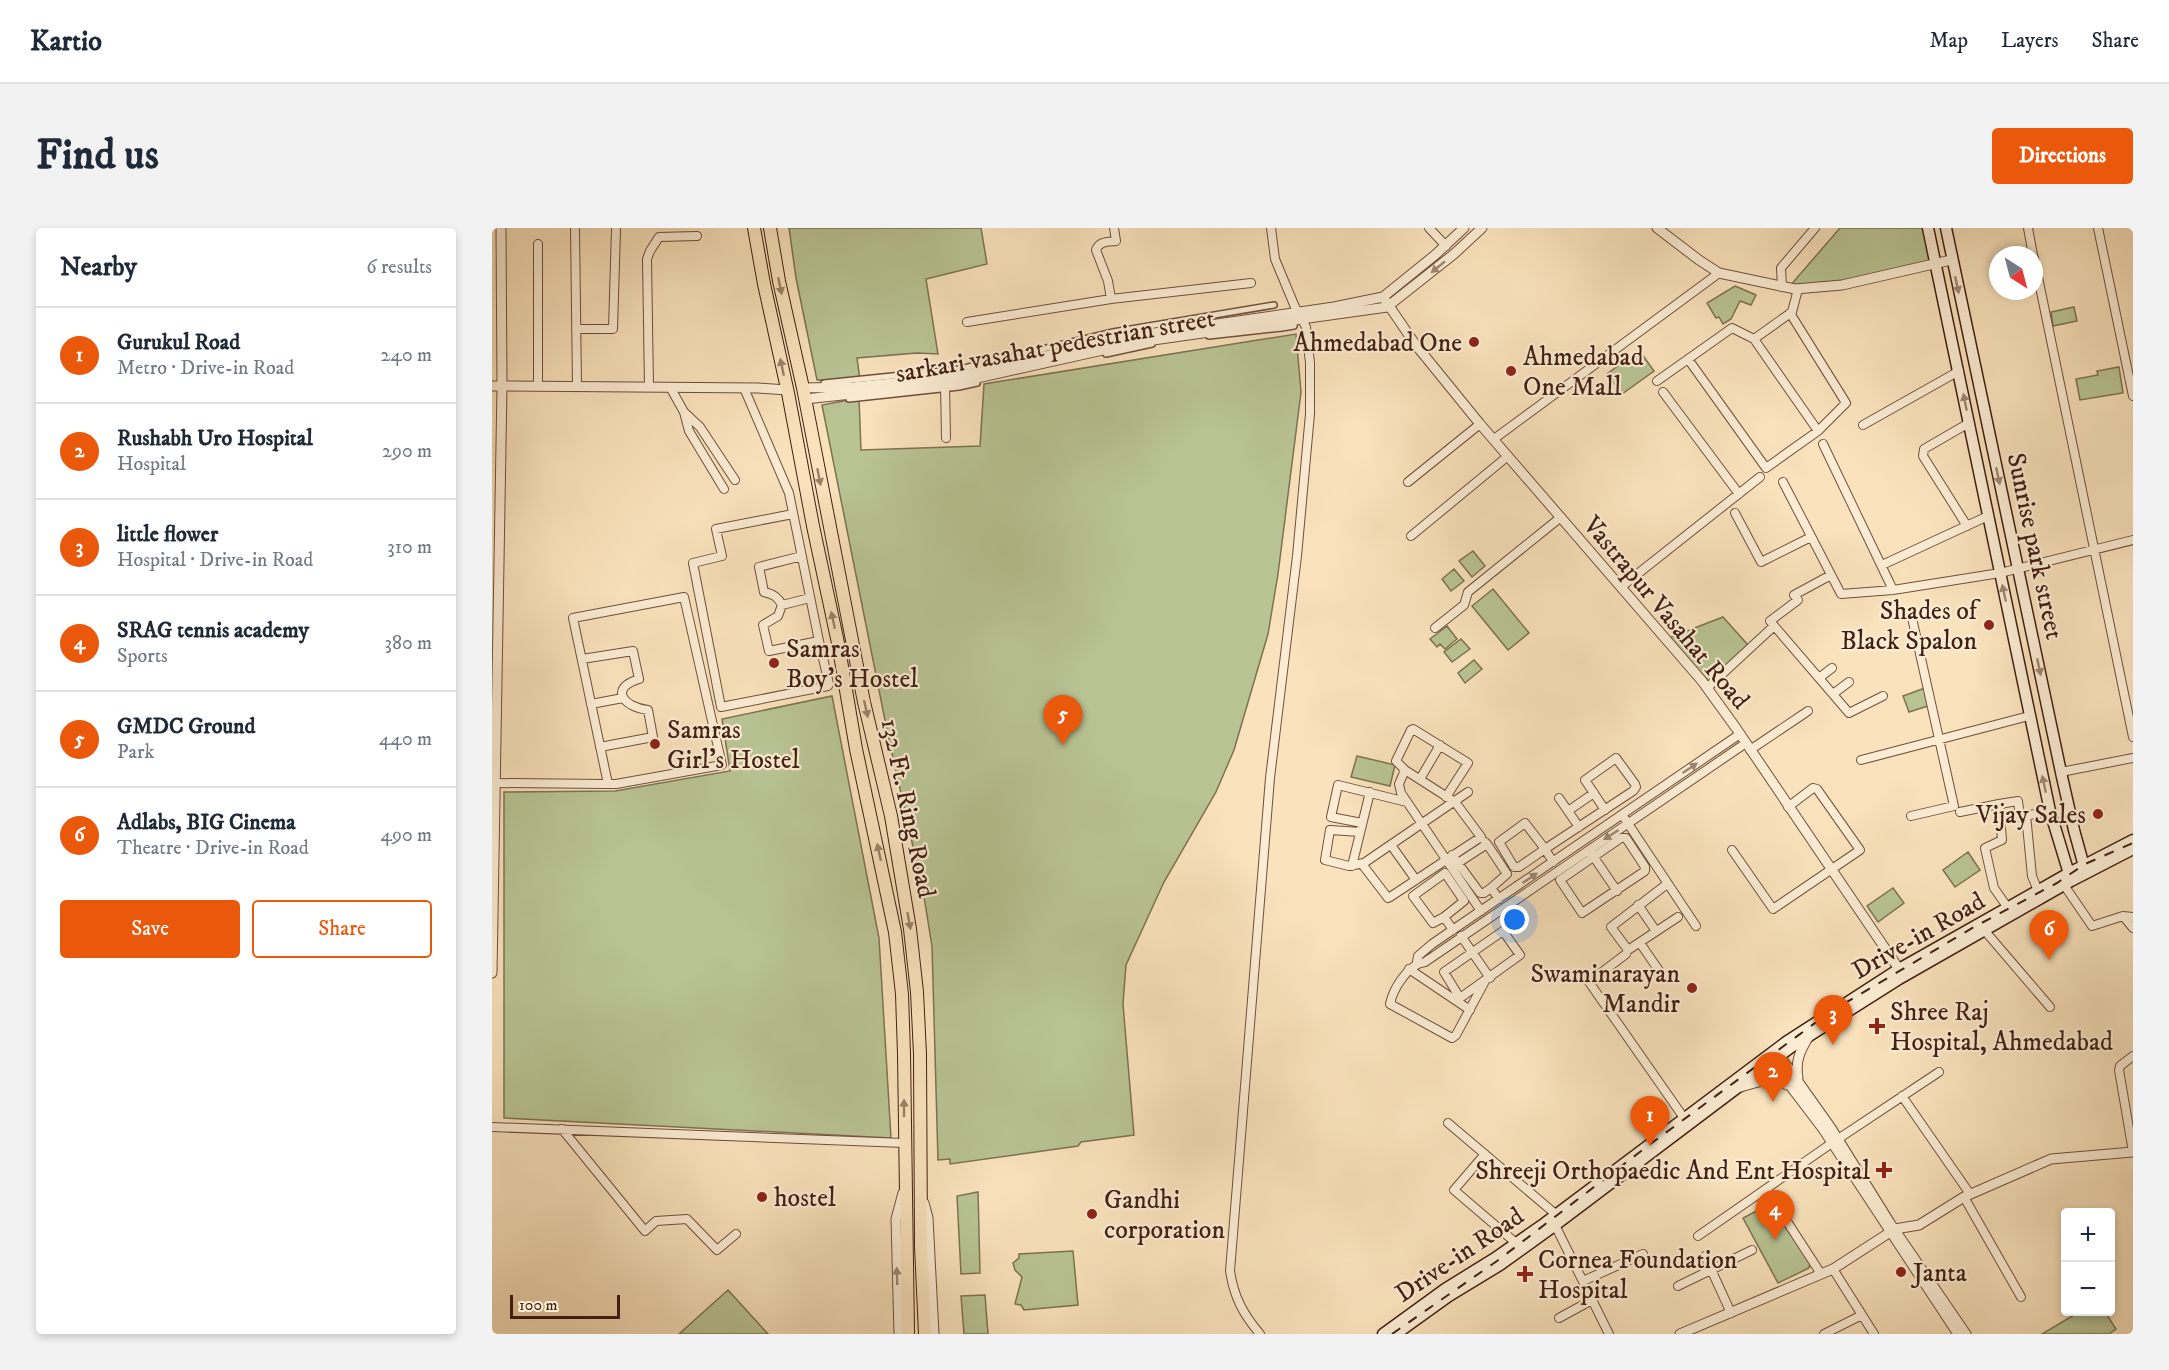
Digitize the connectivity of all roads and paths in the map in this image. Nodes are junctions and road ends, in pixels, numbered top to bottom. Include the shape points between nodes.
1 (501, 228) edge
2 (754, 228) edge
3 (770, 228) edge
4 (1114, 228) edge
5 (1271, 228) edge
6 (1429, 228) edge
7 (1464, 228) edge
8 (1482, 228) edge
9 (1657, 228) edge
10 (1815, 228) edge
11 (1928, 228) edge
12 (1946, 228) edge
13 (2028, 228) edge
14 (2098, 228) edge
15 (575, 230) dead end
16 (616, 230) dead end
17 (697, 236) dead end
18 (538, 244) dead end
19 (1446, 246) junction
20 (2032, 246) edge
21 (1951, 260) junction
22 (1936, 264) junction
23 (1719, 273) junction
24 (1251, 283) dead end
25 (1782, 287) junction
26 (1798, 289) junction
27 (1111, 299) junction
28 (2043, 299) edge
29 (1386, 302) junction
30 (1274, 305) dead end
31 (1790, 314) junction
32 (1298, 317) junction
33 (967, 322) dead end
34 (576, 329) junction
35 (1755, 339) junction
36 (1688, 359) junction
37 (1959, 371) junction
38 (1657, 381) dead end
39 (818, 384) dead end
40 (497, 386) edge
41 (538, 386) junction
42 (577, 386) junction
43 (945, 386) junction
44 (649, 387) junction
45 (670, 387) junction
46 (744, 388) junction
47 (787, 390) junction
48 (1664, 392) dead end
49 (2133, 396) edge
50 (808, 397) junction
51 (684, 412) junction
52 (1969, 423) junction
53 (1480, 424) junction
54 (1863, 425) dead end
55 (1818, 431) junction
56 (946, 438) dead end
57 (1494, 439) junction
58 (1823, 444) dead end
59 (1508, 456) junction
60 (1760, 477) dead end
61 (735, 480) dead end
62 (1408, 482) dead end
63 (1783, 482) dead end
64 (724, 489) dead end
65 (1739, 494) junction
66 (1735, 513) dead end
67 (793, 514) junction
68 (1988, 516) junction
69 (1561, 517) junction
70 (1967, 526) junction
71 (1411, 536) dead end
72 (1811, 537) junction
73 (2133, 540) edge
74 (2096, 549) junction
75 (802, 556) junction
76 (1882, 565) junction
77 (2018, 567) junction
78 (2000, 573) junction
79 (1831, 575) junction
80 (1621, 586) junction
81 (1893, 590) junction
82 (810, 598) junction
83 (782, 605) junction
84 (1912, 618) dead end
85 (1774, 626) junction
86 (1436, 628) dead end
87 (819, 641) junction
88 (582, 659) junction
89 (1832, 668) dead end
90 (1820, 678) junction
91 (1849, 682) dead end
92 (1707, 688) junction
93 (1833, 694) junction
94 (1883, 696) dead end
95 (623, 698) junction
96 (591, 704) junction
97 (1808, 711) dead end
98 (2029, 716) junction
99 (1740, 734) junction
100 (2133, 737) edge
101 (1939, 740) junction
102 (1440, 745) junction
103 (1748, 746) junction
104 (600, 747) junction
105 (2133, 758) edge
106 (1861, 760) dead end
107 (1405, 770) junction
108 (2061, 772) junction
109 (1420, 779) junction
110 (495, 783) junction
111 (608, 784) junction
112 (1370, 792) junction
113 (1468, 792) dead end
114 (1594, 793) junction
115 (1446, 797) junction
116 (1559, 798) dead end
117 (1407, 802) junction
118 (1455, 802) junction
119 (1999, 804) junction
120 (1788, 807) junction
121 (1605, 810) junction
122 (2050, 811) junction
123 (1568, 812) junction
124 (1960, 812) dead end
125 (1622, 814) junction
126 (2026, 815) junction
127 (1911, 816) dead end
128 (1362, 823) junction
129 (1628, 824) junction
130 (1422, 825) junction
131 (1579, 827) junction
132 (1360, 832) junction
133 (1481, 837) junction
134 (2133, 840) edge
135 (1487, 844) junction
136 (1391, 845) junction
137 (1545, 849) junction
138 (2133, 849) edge
139 (1732, 850) dead end
140 (1592, 853) junction
141 (1449, 857) junction
142 (1553, 862) junction
143 (1458, 863) junction
144 (1362, 864) junction
145 (1352, 866) junction
146 (2085, 869) junction
147 (1832, 871) junction
148 (1563, 873) junction
149 (1416, 880) junction
150 (2068, 880) junction
151 (1667, 884) junction
152 (1491, 888) junction
153 (1399, 891) junction
154 (1617, 891) junction
155 (2038, 891) junction
156 (1413, 896) junction
157 (1499, 899) junction
158 (1638, 905) junction
159 (2008, 909) junction
160 (1481, 911) junction
161 (2123, 916) junction
162 (1444, 917) junction
163 (1677, 917) dead end
164 (2133, 917) edge
165 (1696, 926) dead end
166 (2133, 928) edge
167 (1453, 930) junction
168 (1656, 931) junction
169 (1985, 931) junction
170 (1461, 936) junction
171 (1640, 943) junction
172 (1472, 952) junction
173 (1626, 954) dead end
174 (1417, 963) junction
175 (1409, 969) junction
176 (1899, 969) junction
177 (1660, 972) dead end
178 (492, 973) edge
179 (1488, 979) junction
180 (2050, 1006) dead end
181 (1470, 1010) junction
182 (1809, 1036) junction
183 (1774, 1056) junction
184 (2133, 1056) edge
185 (1939, 1072) dead end
186 (1796, 1085) junction
187 (1738, 1088) junction
188 (1902, 1096) junction
189 (1684, 1118) junction
190 (1448, 1123) dead end
191 (492, 1127) edge
192 (562, 1130) junction
193 (1835, 1140) junction
194 (904, 1143) junction
195 (2133, 1152) edge
196 (1485, 1154) junction
197 (905, 1188) junction
198 (920, 1189) junction
199 (1766, 1189) junction
200 (1967, 1195) junction
201 (1558, 1220) junction
202 (1892, 1231) junction
203 (736, 1234) dead end
204 (1698, 1236) dead end
205 (1516, 1243) junction
206 (1752, 1250) dead end
207 (1643, 1254) dead end
208 (1705, 1256) dead end
209 (1833, 1269) junction
210 (1712, 1270) junction
211 (1821, 1274) junction
212 (1583, 1281) junction
213 (1678, 1286) dead end
214 (2021, 1297) dead end
215 (1592, 1300) junction
216 (1731, 1313) junction
217 (1862, 1315) junction
218 (1559, 1318) dead end
219 (899, 1334) edge
220 (908, 1334) edge
221 (925, 1334) edge
222 (934, 1334) edge
223 (1260, 1334) edge
224 (1383, 1334) edge
225 (1396, 1334) edge
226 (1609, 1334) edge
227 (1680, 1334) edge
228 (1824, 1334) edge
229 (1874, 1334) edge
230 (1958, 1334) edge
231 (1966, 1334) edge

1 - 40 street
47 -> 2 main road, 132 Ft. Ring Road
3 -> 50 main road, 132 Ft. Ring Road
4 - 27 street via 1116,241 1102,243 1096,250
5 - 32 street via 1275,258
6 - 19 street
7 - 19 street
8 -> 29 street via 1454,254
9 - 23 street
10 - 25 street via 1781,268
11 - 22 main road
12 - 21 main road, Sunrise park street
13 - 20 street
14 - 49 street
15 - 34 street
16 - 34 street via 613,329
17 - 44 street via 659,237 650,251
18 - 41 street
19 - 29 street
21 - 22 street
21 -> 77 main road, Sunrise park street
22 - 26 street via 1842,285
22 - 37 main road
23 - 25 street
23 - 57 street
24 - 27 street
25 - 26 street
26 - 31 street
27 - 33 street
28 - 74 street
29 - 32 street
29 - 53 street, Vastrapur Vasahat Road
30 - 39 street via 1113,332 960,369
31 - 35 street
31 - 55 street via 1846,403
32 - 43 street via 1139,342
32 - 50 street via 1127,337 960,376 854,387
32 - 223 street via 1306,327 1309,345 1310,414 1270,778 1230,1271 1234,1293
34 - 42 street
35 - 36 street via 1732,328
35 - 55 street
36 - 38 street
36 - 55 street via 1766,468
52 -> 37 main road
37 - 54 street
40 - 41 street
40 - 110 street
41 - 42 street
42 - 44 street
43 - 50 street
43 - 56 street
44 - 45 street
45 - 46 street
45 - 51 street
46 - 47 street
46 - 67 street via 789,493
194 -> 47 main road, 132 Ft. Ring Road via 902,994 895,932
48 - 65 street
50 -> 198 main road, 132 Ft. Ring Road via 910,929 920,1053
51 - 61 street via 700,427
51 - 64 street via 689,431
52 - 68 main road
52 - 70 street via 1924,449 1923,456
53 - 57 street, Vastrapur Vasahat Road
53 - 62 street
57 - 59 street, Vastrapur Vasahat Road
58 - 76 street
59 - 69 street, Vastrapur Vasahat Road
59 - 71 street
60 - 65 street
63 - 72 street
65 - 80 street
66 - 72 street via 1761,562
67 - 75 street
67 - 87 street via 716,530 722,556 693,563 721,707 828,687
68 - 70 street
68 - 78 main road
69 - 80 street, Vastrapur Vasahat Road
69 - 86 street via 1468,592 1464,605
70 - 76 street
72 - 79 street
73 - 74 street
74 - 77 street
74 - 100 street
75 - 82 street
75 - 83 street via 759,567 764,592 779,598
76 - 81 street
77 - 78 street
77 -> 108 main road, Sunrise park street
78 - 81 street
98 -> 78 main road
79 - 81 street via 1841,594
79 - 85 street via 1794,595 1798,600 1770,621
80 - 92 street, Vastrapur Vasahat Road
82 - 83 street
82 - 87 street
83 - 87 street via 778,616 763,625 769,651
84 - 101 street
85 - 90 street
85 - 92 street
88 - 95 street via 633,651 639,679 628,682
88 - 96 street
88 - 111 street via 573,618 684,597 722,765
89 - 90 street
90 - 93 street
91 - 93 street
92 - 99 street, Vastrapur Vasahat Road
93 - 94 street via 1849,712
95 - 96 street
95 - 104 street via 636,709 648,710 654,737
96 - 104 street
97 - 103 street
98 - 101 street
122 -> 98 main road
99 - 103 street, Vastrapur Vasahat Road
125 -> 99 street
101 - 106 street
101 - 127 street via 1954,806
102 - 107 street via 1412,729 1396,761
102 - 109 street
102 - 115 street via 1468,763
103 - 120 street, Vastrapur Vasahat Road
103 - 129 street
104 - 111 street
105 - 108 street
107 - 109 street
107 - 117 street via 1399,786
108 - 146 main road, Sunrise park street
109 - 115 street
110 - 111 street
110 - 178 street
112 - 117 street
112 - 128 street
112 - 128 street via 1336,787 1331,817
113 - 118 street
114 - 121 street
114 - 121 street via 1586,778 1618,759 1636,787
114 - 123 street
115 - 118 street
116 - 123 street
117 - 130 street
118 - 130 street
118 - 133 street
119 - 124 street
119 - 126 street via 2018,801 2020,817
119 - 159 street via 2002,840 1984,848 1994,888
120 - 147 street, Vastrapur Vasahat Road
120 - 147 street via 1817,789 1859,846 1858,853
121 - 131 street
122 - 126 street
122 - 150 main road
123 - 131 street
125 - 129 street
125 - 142 street
126 - 155 street via 2032,876
128 - 132 street
129 -> 140 street
129 - 151 street
130 - 136 street
130 - 141 street
131 - 137 street
132 - 145 street
132 - 145 street via 1329,831 1325,860
133 - 135 street
133 - 141 street
134 - 146 main road, Drive-in Road
135 - 143 street
135 - 152 street via 1507,874
136 - 144 street
136 - 149 street
137 - 137 street via 1516,868 1498,843 1525,823
137 - 142 street
138 - 146 main road, Drive-in Road
139 - 147 street via 1773,909
140 - 148 street
140 - 154 street
140 - 154 street via 1626,838 1646,869
141 - 143 street
141 - 149 street
141 - 160 street
157 -> 142 street
143 - 152 street via 1480,893
144 - 145 street
144 - 153 street via 1387,898
146 - 150 main road, Drive-in Road
147 - 176 street, Vastrapur Vasahat Road
148 - 154 street via 1560,882 1583,914
148 - 170 street
149 - 153 street
150 - 155 main road, Drive-in Road
150 - 161 street via 2092,926
150 - 169 main road, Drive-in Road
151 - 158 street
151 - 165 street
152 - 157 street
153 - 156 street via 1406,897
155 - 159 main road, Drive-in Road
156 - 162 street via 1433,923
156 - 162 street via 1446,874 1464,901
157 - 160 street
158 - 168 street
158 - 171 street via 1611,927 1627,950
159 - 176 main road, Drive-in Road
160 - 167 street
161 - 164 street
161 - 166 street
162 - 167 street
163 - 168 street
167 - 174 street via 1418,956
168 - 171 street
169 - 180 street
169 - 182 main road, Drive-in Road
170 - 172 street
170 - 174 street via 1425,962
171 - 177 street
172 - 179 street
172 - 179 street via 1443,974 1462,998
172 - 179 street via 1503,931 1520,953
173 - 189 street via 1589,982
174 - 175 street
175 - 181 street
175 - 181 street via 1390,1005 1450,1038 1456,1035
176 - 183 main road, Drive-in Road
179 - 181 street
182 - 183 main road, Drive-in Road
182 - 186 street via 1798,1055
183 - 186 street
183 - 187 main road, Drive-in Road
183 - 189 main road, Drive-in Road
184 - 195 street via 2119,1070
185 - 188 street
186 - 187 street via 1765,1079
186 - 193 street
187 - 201 main road, Drive-in Road
188 - 193 street
188 - 200 street
189 - 201 main road, Drive-in Road
190 - 196 street
191 - 192 street
192 - 194 street
192 - 203 street via 645,1231 656,1221 687,1219 717,1250
193 - 199 street
193 - 202 street
194 - 197 main road, 132 Ft. Ring Road
195 - 200 street via 2051,1159
196 - 201 street
196 - 205 street via 1454,1190
219 -> 197 street via 896,1218
197 - 220 main road, 132 Ft. Ring Road
198 - 221 main road, 132 Ft. Ring Road
198 - 222 street via 928,1218
199 - 204 street
199 - 211 street
200 - 202 street via 1919,1224
200 - 214 street
201 - 205 main road, Drive-in Road
201 - 212 street
201 - 225 main road, Drive-in Road
202 - 209 street
202 - 230 street
202 - 231 street
205 - 224 main road, Drive-in Road
206 - 210 street
207 - 212 street
208 - 210 street
209 - 211 street
209 - 217 street
210 - 213 street
210 - 216 street
211 - 216 street
212 - 215 street
215 - 218 street
215 - 226 street
216 - 227 street
217 - 228 street
217 - 229 street

